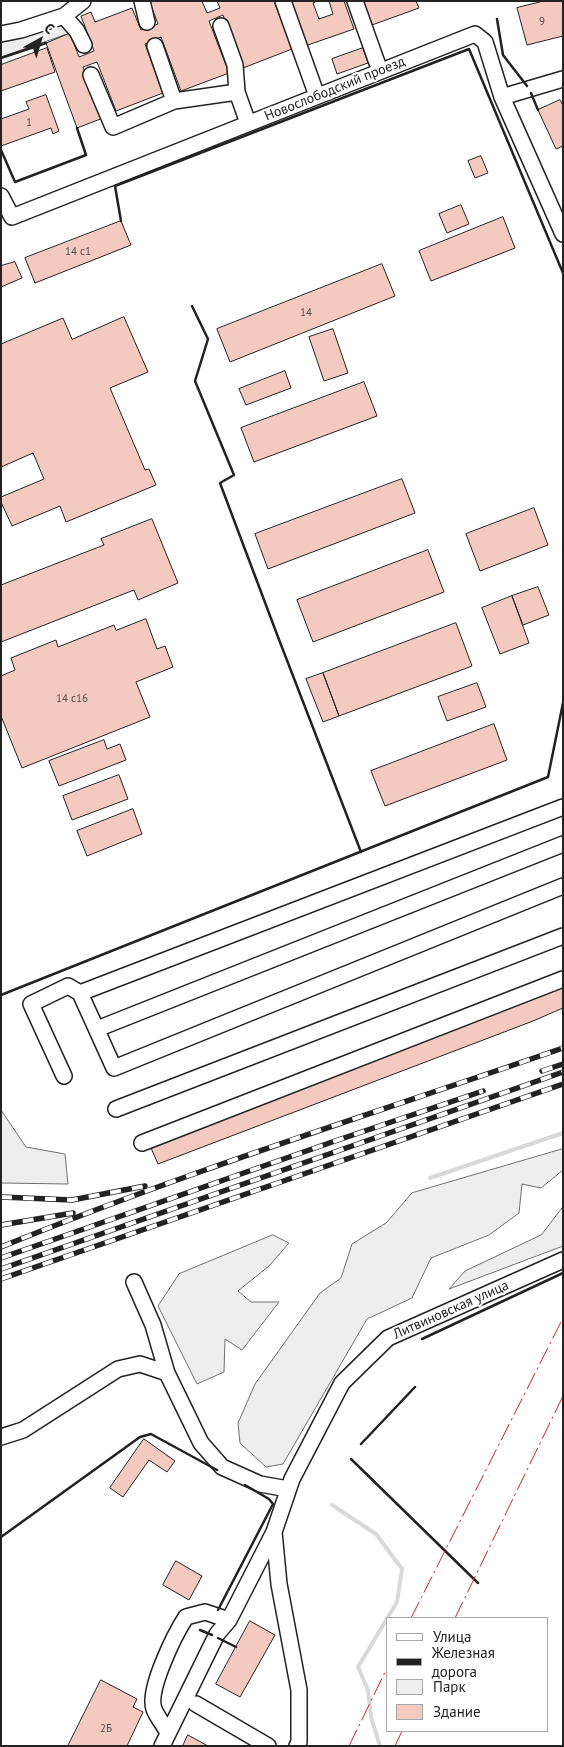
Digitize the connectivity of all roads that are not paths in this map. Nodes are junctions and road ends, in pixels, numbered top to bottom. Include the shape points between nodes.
1 (82, 1) edge
2 (142, 1) edge
3 (283, 1) edge
4 (355, 1) edge
5 (64, 16) junction
6 (147, 22) dead end
7 (221, 26) dead end
8 (1, 34) edge
9 (84, 46) dead end
10 (155, 46) dead end
11 (380, 71) junction
12 (92, 74) dead end
13 (563, 79) edge
14 (236, 92) junction
15 (317, 96) junction
16 (502, 97) junction
17 (174, 101) junction
18 (248, 123) junction
19 (1, 196) edge
20 (563, 234) edge
21 (563, 807) edge
22 (563, 844) edge
23 (563, 886) edge
24 (563, 936) edge
25 (563, 979) edge
26 (80, 992) junction
27 (97, 1029) junction
28 (64, 1076) dead end
29 (116, 1109) dead end
30 (142, 1143) dead end
31 (563, 1260) edge
32 (134, 1282) dead end
33 (167, 1373) junction
34 (1, 1437) edge
35 (288, 1489) junction
36 (274, 1532) junction
37 (229, 1620) junction
38 (196, 1704) dead end
39 (165, 1739) edge
40 (268, 1746) edge
41 (297, 1746) edge

1 - 5 street
2 - 6 street
3 - 15 street
4 - 11 street
5 - 8 street
5 - 9 street
7 - 14 street via 235,65
10 - 17 street
11 - 15 street, Новослободский проезд
11 - 16 street, Новослободский проезд via 475,34 485,42
12 - 17 street via 113,127
13 - 16 street
14 - 17 street
14 - 18 street
15 - 18 street, Новослободский проезд
16 - 20 street, Новослободский проезд
18 - 19 street, Новослободский проезд via 12,217
21 - 26 street
22 - 27 street
23 - 27 street via 114,1068
24 - 29 street
25 - 30 street
26 - 27 street
26 - 28 street via 68,986 31,1004
31 - 35 street, Литвиновская улица via 388,1338 342,1384
32 - 33 street via 153,1325
33 - 34 street via 140,1364 118,1369 23,1430
33 - 35 street via 200,1442 222,1467 260,1484
35 - 36 street, Литвиновская улица
36 - 37 street
36 - 41 street, Литвиновская улица via 278,1584 299,1690
37 - 39 street via 217,1634
37 - 39 street via 205,1612 186,1617 174,1635 154,1688 153,1707
38 - 40 street

